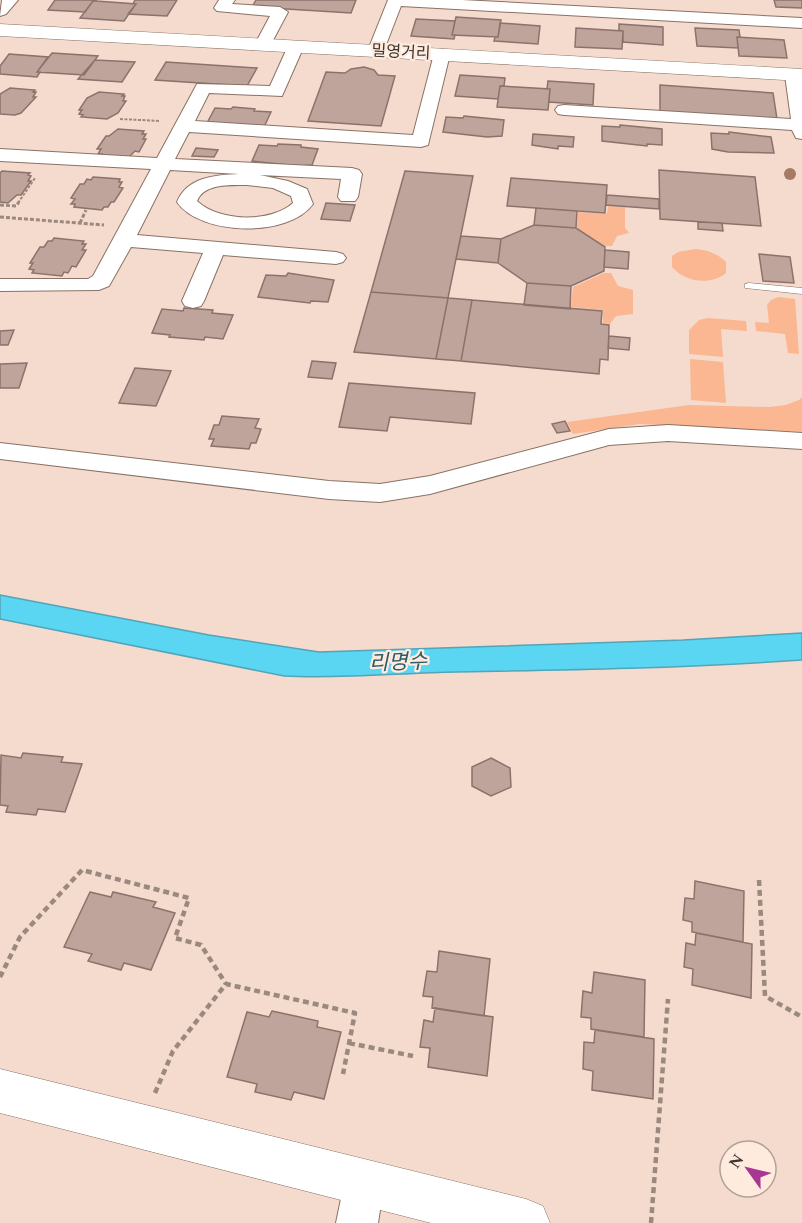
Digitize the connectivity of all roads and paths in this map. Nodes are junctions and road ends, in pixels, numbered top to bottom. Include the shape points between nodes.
1 (10, 0) edge
2 (227, 0) edge
3 (396, 1) edge
4 (0, 11) edge
5 (802, 23) edge
6 (0, 30) edge
7 (263, 44) junction
8 (296, 46) junction
9 (376, 50) junction
10 (442, 54) junction
11 (797, 75) edge
12 (564, 110) dead end
13 (120, 119) dead end
14 (184, 125) junction
15 (802, 128) edge
16 (0, 155) edge
17 (163, 163) junction
18 (39, 172) dead end
19 (245, 197) junction
20 (348, 197) dead end
21 (0, 204) edge
22 (86, 210) dead end
23 (0, 217) edge
24 (80, 223) junction
25 (127, 233) junction
26 (219, 249) junction
27 (336, 258) dead end
28 (0, 285) edge
29 (749, 286) dead end
30 (802, 291) edge
31 (193, 301) dead end
32 (802, 441) edge
33 (0, 451) edge
34 (759, 880) dead end
35 (0, 977) edge
36 (226, 984) junction
37 (668, 999) dead end
38 (802, 1017) edge
39 (349, 1043) junction
40 (413, 1056) dead end
41 (343, 1074) dead end
42 (0, 1091) edge
43 (143, 1128) junction
44 (360, 1203) edge
45 (526, 1223) edge
46 (651, 1223) edge

1 - 4 street
2 - 7 street via 222,8 280,12
3 - 5 street
3 - 9 street
6 - 7 main road, 밀영거리
7 - 8 main road, 밀영거리
8 - 9 main road, 밀영거리
8 - 14 street via 276,92 203,88
9 - 10 main road, 밀영거리
10 - 11 main road, 밀영거리
10 - 14 street via 421,141
11 - 15 street
12 - 15 street
13 - 14 path
14 - 17 street
16 - 17 street
17 - 19 street
17 - 25 street
18 - 21 path via 16,206
19 - 20 street via 352,174
19 - 26 street
22 - 24 path
23 - 24 path
24 - 25 path
25 - 26 street
25 - 28 street via 106,274 91,285
26 - 27 street
26 - 31 street
29 - 30 lane
32 - 33 street via 668,433 609,437 430,485 380,493
34 - 38 path via 765,996
35 - 36 path via 21,937 82,870 189,898 175,938 201,945
36 - 39 path via 355,1013
36 - 43 path via 173,1051
37 - 46 path
39 - 40 path
39 - 41 path
42 - 43 main road
43 - 44 main road
44 - 45 main road

